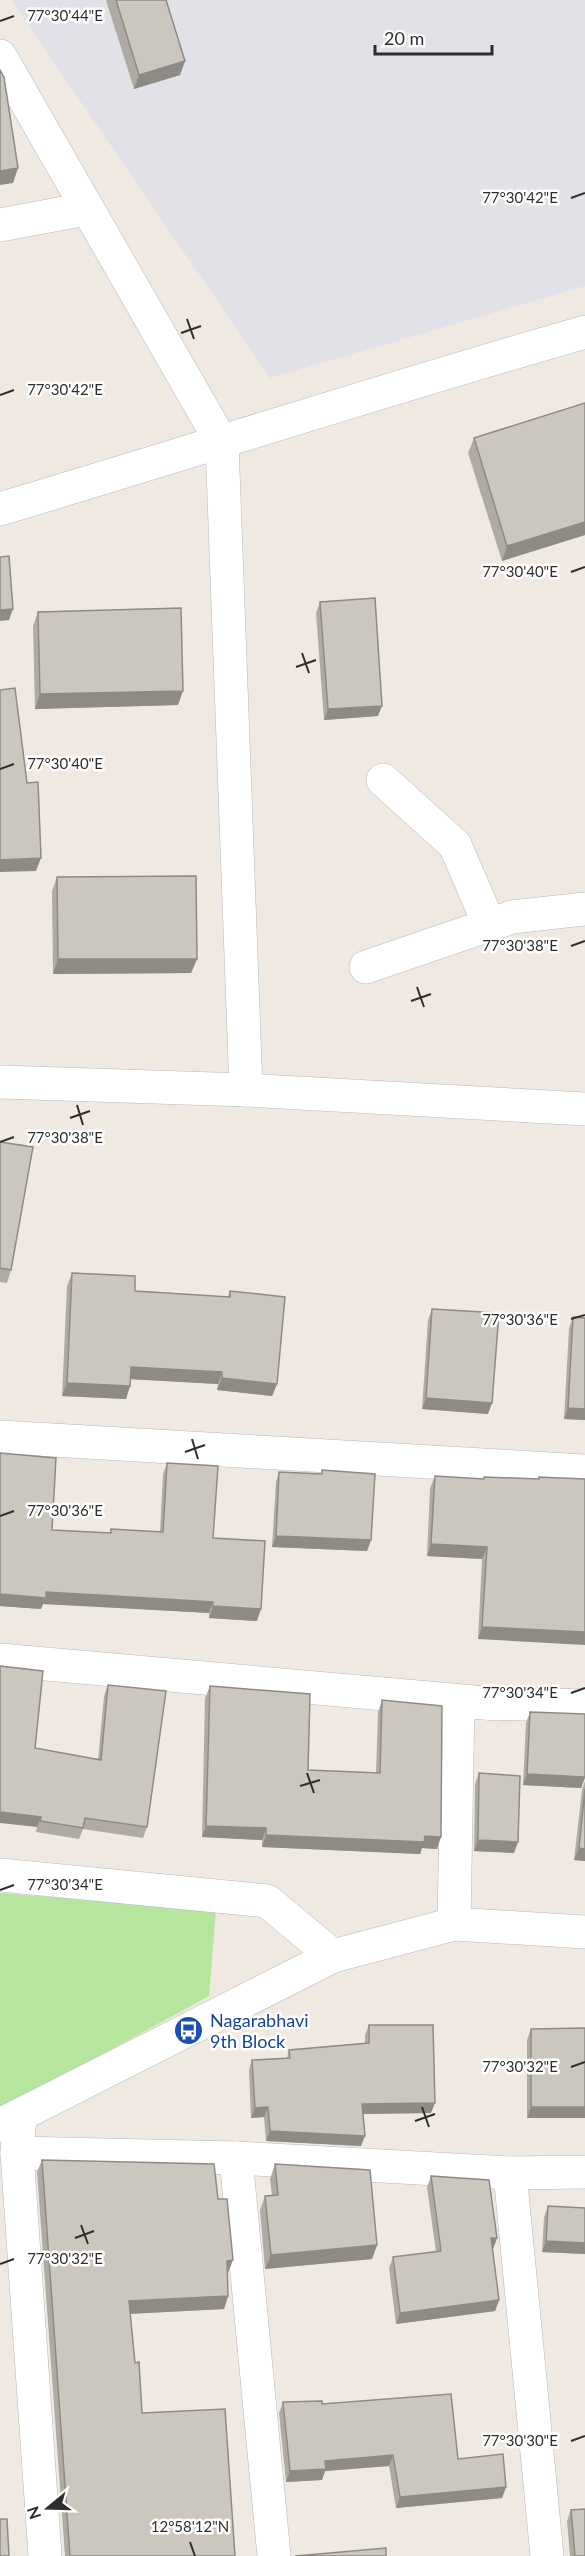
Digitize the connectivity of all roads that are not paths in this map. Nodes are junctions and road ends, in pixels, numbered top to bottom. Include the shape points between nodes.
1 (0, 56) edge
2 (86, 209) junction
3 (0, 225) edge
4 (585, 332) edge
5 (222, 443) junction
6 (0, 509) edge
7 (383, 780) dead end
8 (585, 909) edge
9 (489, 924) junction
10 (366, 967) dead end
11 (0, 1082) edge
12 (246, 1090) junction
13 (585, 1108) edge
14 (0, 1437) edge
15 (585, 1471) edge
16 (0, 1660) edge
17 (497, 1704) junction
18 (585, 1706) edge
19 (0, 1875) edge
20 (454, 1924) junction
21 (585, 1932) edge
22 (333, 1956) junction
23 (10, 2120) edge
24 (17, 2153) junction
25 (236, 2158) junction
26 (585, 2172) edge
27 (510, 2173) junction
28 (45, 2556) edge
29 (274, 2556) edge
30 (547, 2556) edge

1 - 2 street
2 - 3 street
2 - 5 street
4 - 5 street via 423,378
5 - 6 street
5 - 12 street
7 - 9 street via 454,845
8 - 9 street via 512,916
9 - 10 street
11 - 12 street
12 - 13 street
14 - 15 street
16 - 17 street
17 - 18 street
17 - 20 street via 458,1702
19 - 22 street via 267,1901
20 - 21 street
20 - 22 street
22 - 23 street
23 - 24 street
24 - 25 street
24 - 28 street
25 - 27 street
25 - 29 street
26 - 27 street
27 - 30 street

